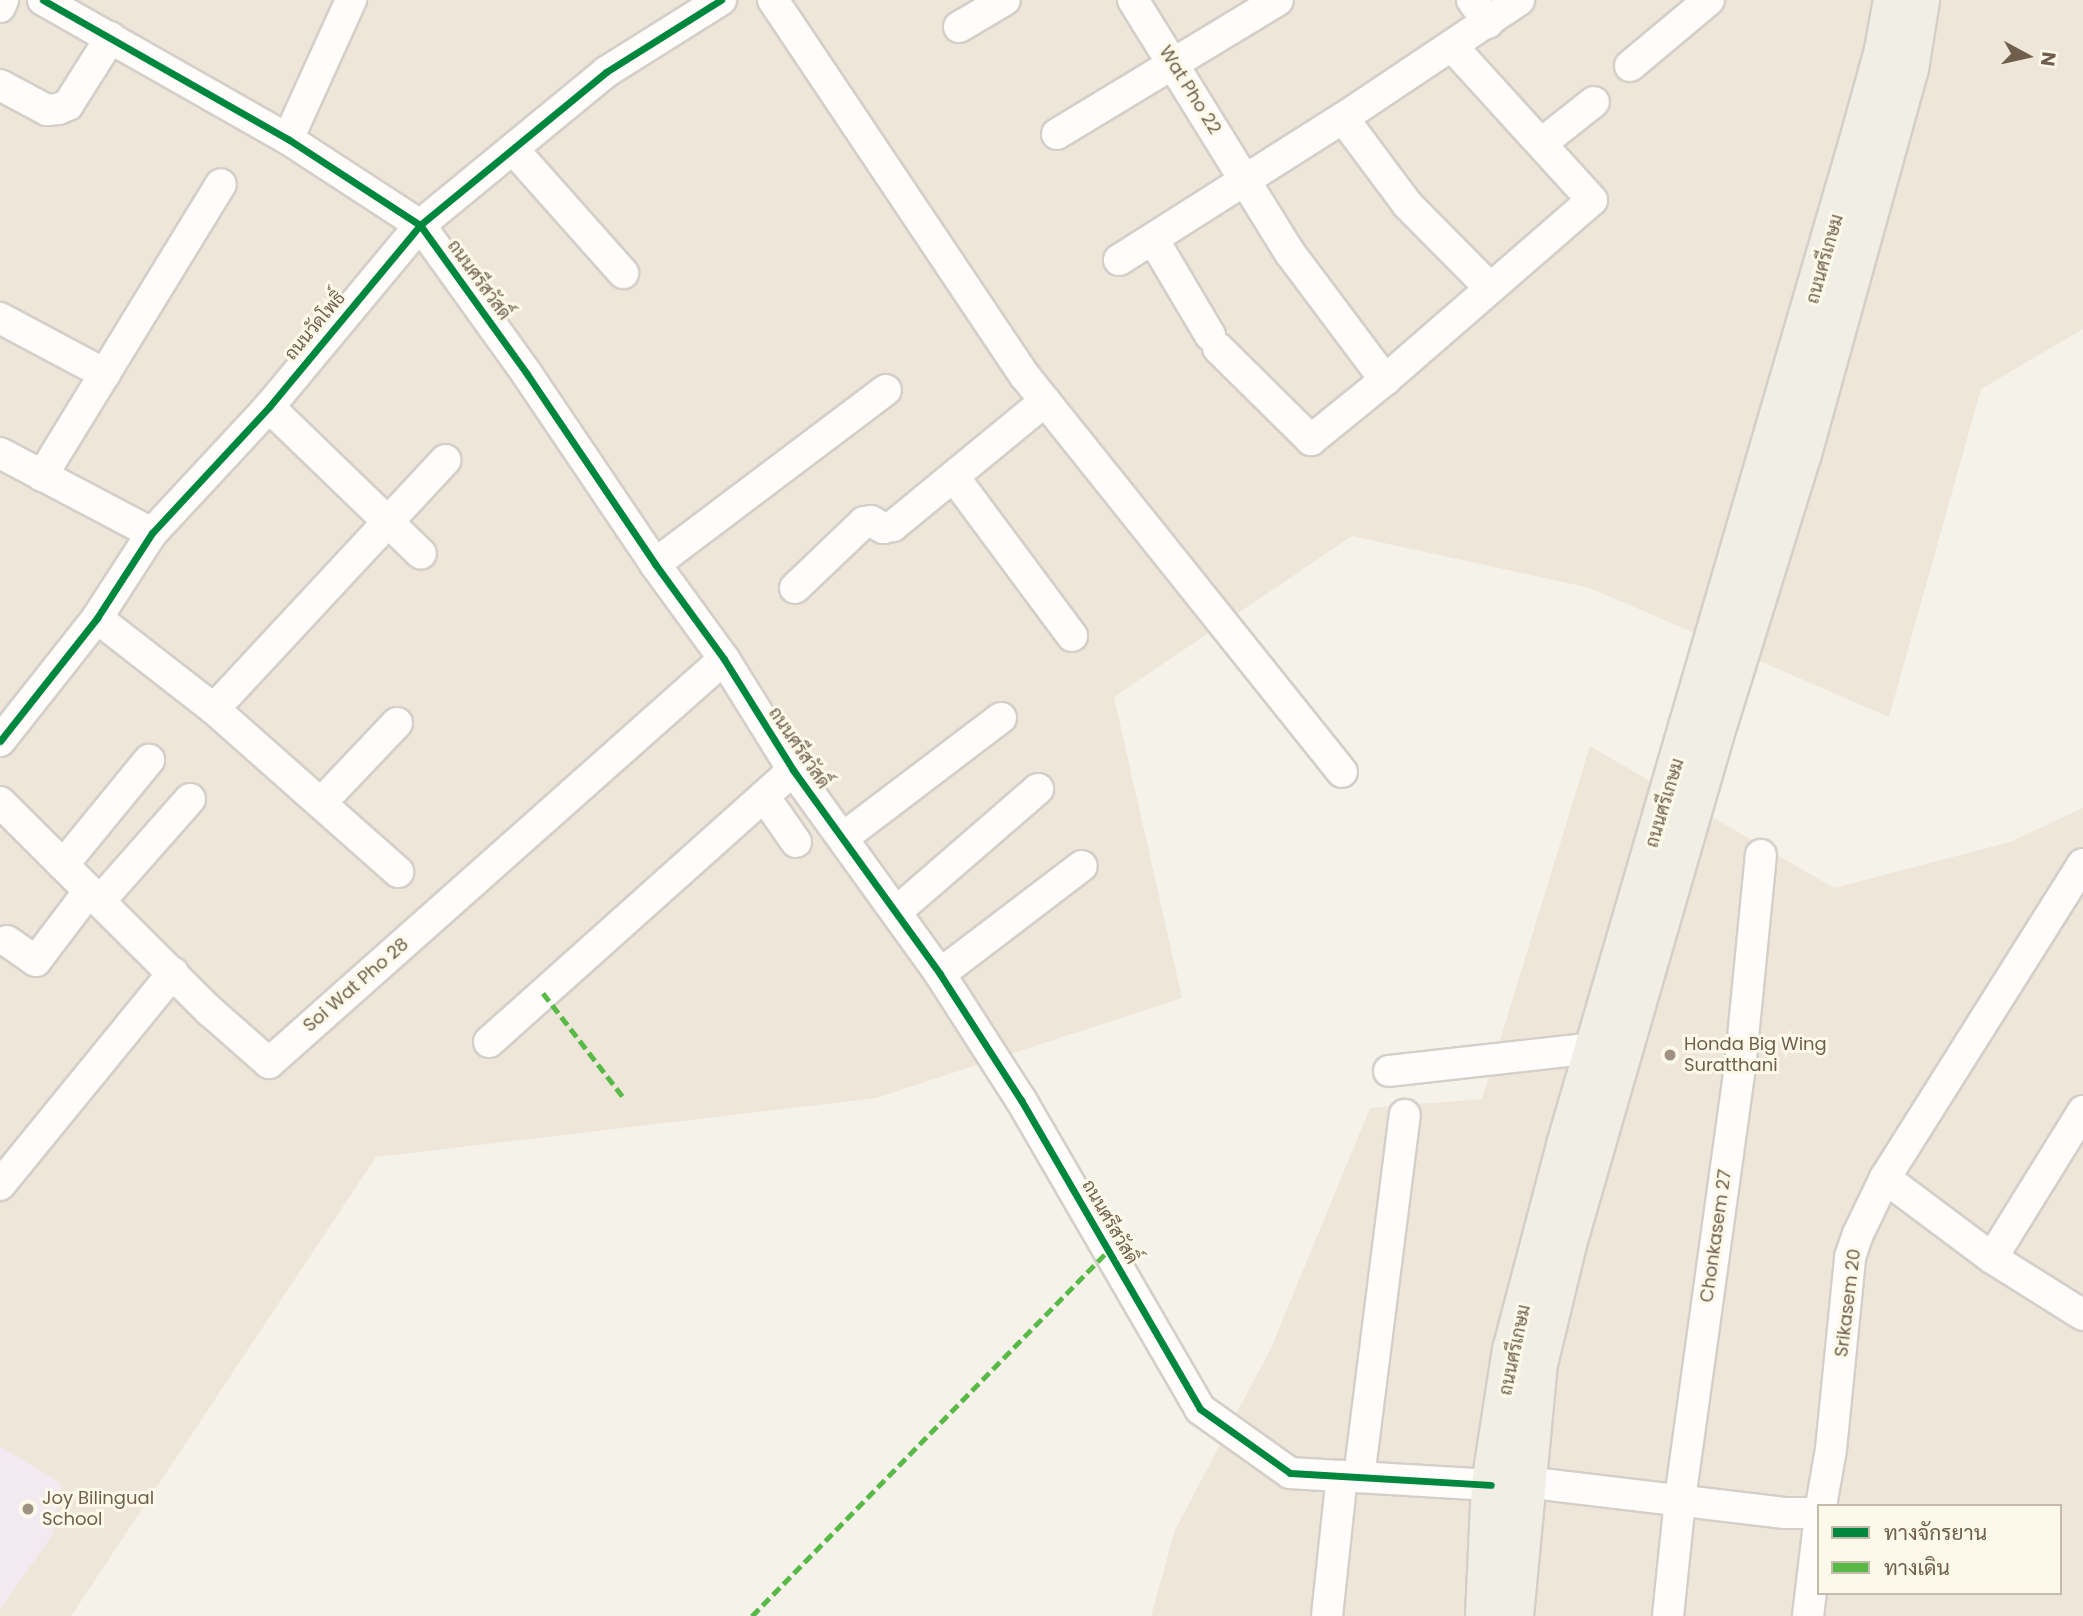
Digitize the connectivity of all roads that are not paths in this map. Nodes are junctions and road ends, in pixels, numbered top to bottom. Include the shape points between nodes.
1 (3, 0) edge
2 (43, 0) edge
3 (351, 0) edge
4 (721, 0) edge
5 (773, 0) edge
6 (1004, 0) edge
7 (1133, 0) edge
8 (1278, 0) edge
9 (1519, 0) edge
10 (1709, 0) edge
11 (1894, 0) edge
12 (1920, 0) edge
13 (0, 7) edge
14 (1480, 11) edge
15 (959, 27) dead end
16 (111, 37) junction
17 (1453, 47) junction
18 (1174, 66) junction
19 (1630, 66) dead end
20 (0, 85) edge
21 (1594, 102) dead end
22 (1343, 118) junction
23 (1057, 134) dead end
24 (288, 139) junction
25 (1542, 143) junction
26 (513, 149) junction
27 (1246, 181) junction
28 (221, 184) dead end
29 (420, 225) junction
30 (1153, 239) junction
31 (1119, 260) dead end
32 (623, 273) dead end
33 (1489, 286) junction
34 (0, 318) edge
35 (104, 374) junction
36 (1385, 380) junction
37 (886, 390) dead end
38 (1045, 401) junction
39 (269, 407) junction
40 (0, 453) edge
41 (445, 460) dead end
42 (42, 476) junction
43 (954, 478) junction
44 (389, 520) junction
45 (152, 533) junction
46 (421, 554) dead end
47 (655, 564) junction
48 (795, 588) dead end
49 (97, 618) junction
50 (1072, 636) dead end
51 (724, 659) junction
52 (214, 709) junction
53 (1001, 718) dead end
54 (397, 723) dead end
55 (0, 741) edge
56 (149, 760) dead end
57 (793, 770) junction
58 (1342, 772) dead end
59 (1038, 789) dead end
60 (764, 796) junction
61 (191, 799) dead end
62 (0, 802) edge
63 (323, 802) junction
64 (1670, 836) junction
65 (844, 837) junction
66 (796, 842) dead end
67 (1761, 855) dead end
68 (63, 865) junction
69 (1082, 866) dead end
70 (398, 872) dead end
71 (2079, 880) edge
72 (94, 896) junction
73 (896, 912) junction
74 (7, 941) dead end
75 (173, 973) junction
76 (940, 974) junction
77 (489, 1042) dead end
78 (1594, 1048) junction
79 (1390, 1071) dead end
80 (2083, 1111) edge
81 (1405, 1115) dead end
82 (1885, 1178) junction
83 (0, 1185) edge
84 (1992, 1258) junction
85 (2083, 1315) edge
86 (1350, 1477) junction
87 (1508, 1483) junction
88 (1680, 1499) junction
89 (1822, 1504) edge
90 (1817, 1513) edge
91 (1817, 1541) edge
92 (1327, 1616) edge
93 (1485, 1616) edge
94 (1514, 1616) edge
95 (1668, 1616) edge
96 (1808, 1616) edge

1 - 13 street
2 - 16 street, ถนนศรีสวัสดิ์
3 - 24 street
4 - 26 street, ถนนวัดโพธิ์ via 606,72
5 - 38 street
6 - 15 street
7 - 18 street, Wat Pho 22
8 - 18 street
9 - 14 street
10 - 19 street
11 - 64 main road, ถนนศรีเกษม
12 - 64 main road, ถนนศรีเกษม via 1909,69 1802,454
14 - 17 street
16 - 20 street via 68,105 47,110
16 - 24 street, ถนนศรีสวัสดิ์
17 - 22 street
17 - 25 street
18 - 23 street
18 - 27 street, Wat Pho 22
21 - 25 street
22 - 27 street
22 - 33 street via 1407,204
24 - 29 street, ถนนศรีสวัสดิ์
25 - 33 street via 1592,200
26 - 29 street, ถนนวัดโพธิ์
26 - 32 street
27 - 30 street
27 - 36 street, Wat Pho 22 via 1290,253
28 - 35 street
29 - 39 street, ถนนวัดโพธิ์
29 - 47 street, ถนนศรีสวัสดิ์
30 - 31 street
30 - 36 street via 1214,341 1311,440
33 - 36 street
34 - 35 street
35 - 42 street
37 - 47 street
38 - 43 street
38 - 58 street
39 - 44 street
39 - 45 street, ถนนวัดโพธิ์
40 - 42 street
41 - 44 street
42 - 45 street
43 - 48 street via 893,526 864,522
43 - 50 street
44 - 46 street
44 - 52 street
45 - 49 street, ถนนวัดโพธิ์
47 - 51 street, ถนนศรีสวัสดิ์
49 - 52 street
49 - 55 street, ถนนวัดโพธิ์
51 - 57 street, ถนนศรีสวัสดิ์
51 - 75 street, Soi Wat Pho 28 via 268,1063
52 - 63 street
53 - 65 street
54 - 63 street
56 - 68 street
57 - 60 street
57 - 65 street, ถนนศรีสวัสดิ์
59 - 73 street
60 - 66 street
60 - 77 street
61 - 72 street
62 - 68 street, Soi Wat Pho 28
63 - 70 street
64 - 78 main road, ถนนศรีเกษม
64 - 87 main road, ถนนศรีเกษม
65 - 73 street, ถนนศรีสวัสดิ์
67 - 88 street, Chonkasem 27 via 1741,1058
68 - 72 street, Soi Wat Pho 28
69 - 76 street
71 - 82 street, Srikasem 20
72 - 74 street via 36,961
72 - 75 street, Soi Wat Pho 28
73 - 76 street, ถนนศรีสวัสดิ์
75 - 83 street
76 - 86 street, ถนนศรีสวัสดิ์ via 1021,1100 1200,1409 1290,1473
78 - 79 street
78 - 87 main road, ถนนศรีเกษม via 1512,1350
80 - 84 street
81 - 86 street
82 - 84 street
82 - 89 street, Srikasem 20 via 1850,1257
84 - 85 street
86 - 87 street, ถนนศรีสวัสดิ์
86 - 92 street
87 - 88 street
87 - 93 main road, ถนนศรีเกษม
87 - 94 main road, ถนนศรีเกษม
88 - 90 street
88 - 95 street, Chonkasem 27
91 - 96 street

